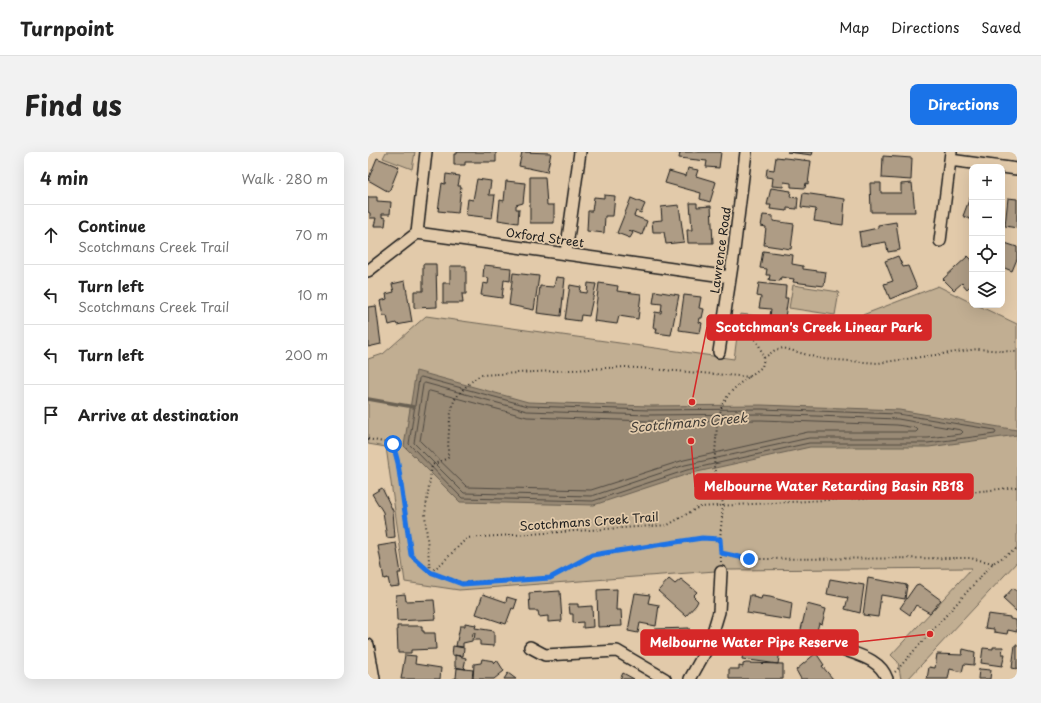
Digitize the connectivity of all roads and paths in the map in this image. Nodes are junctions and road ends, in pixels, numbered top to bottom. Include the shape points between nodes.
1 (426, 152) edge
2 (580, 152) edge
3 (746, 152) edge
4 (951, 156) edge
5 (987, 164) edge
6 (1005, 168) edge
7 (1017, 169) edge
8 (417, 233) junction
9 (940, 241) dead end
10 (566, 253) junction
11 (368, 271) edge
12 (730, 277) junction
13 (723, 319) junction
14 (718, 352) dead end
15 (1017, 352) edge
16 (764, 358) junction
17 (751, 377) junction
18 (368, 440) edge
19 (1017, 487) edge
20 (723, 505) junction
21 (720, 539) junction
22 (1017, 549) edge
23 (721, 553) junction
24 (993, 563) junction
25 (430, 572) junction
26 (721, 572) joint
27 (368, 645) edge
28 (530, 648) dead end
29 (845, 650) dead end
30 (890, 676) edge
31 (374, 679) edge
32 (665, 679) edge
33 (690, 679) edge

1 - 8 street
2 - 10 street
3 - 12 street, Lawrence Road
4 - 5 street
4 - 9 street
6 - 7 street
8 - 10 street, Oxford Street
8 - 11 street
10 - 12 street, Oxford Street
12 - 13 street, Lawrence Road
13 - 14 street, Lawrence Road
13 - 16 path via 743,324 759,345
15 - 16 path via 978,349 878,363 822,359 783,348
16 - 17 path via 762,367
17 - 20 path via 729,394 722,405 717,426 714,468
17 - 25 path via 625,367 481,375 474,378 454,400 448,458 432,465 425,514
18 - 25 path via 393,444 411,555
19 - 20 path, Scotchmans Creek Trail via 881,498
20 - 21 path
20 - 25 path, Scotchmans Creek Trail via 699,507 668,525 467,538
21 - 23 path
21 - 25 path via 702,538 592,555 550,578 462,584
22 - 24 path
23 - 24 path via 749,559 970,558
23 - 26 path
24 - 30 path
26 - 33 street via 719,612 709,645
27 - 31 street
28 - 32 street via 545,655 617,651
29 - 30 street via 871,659

